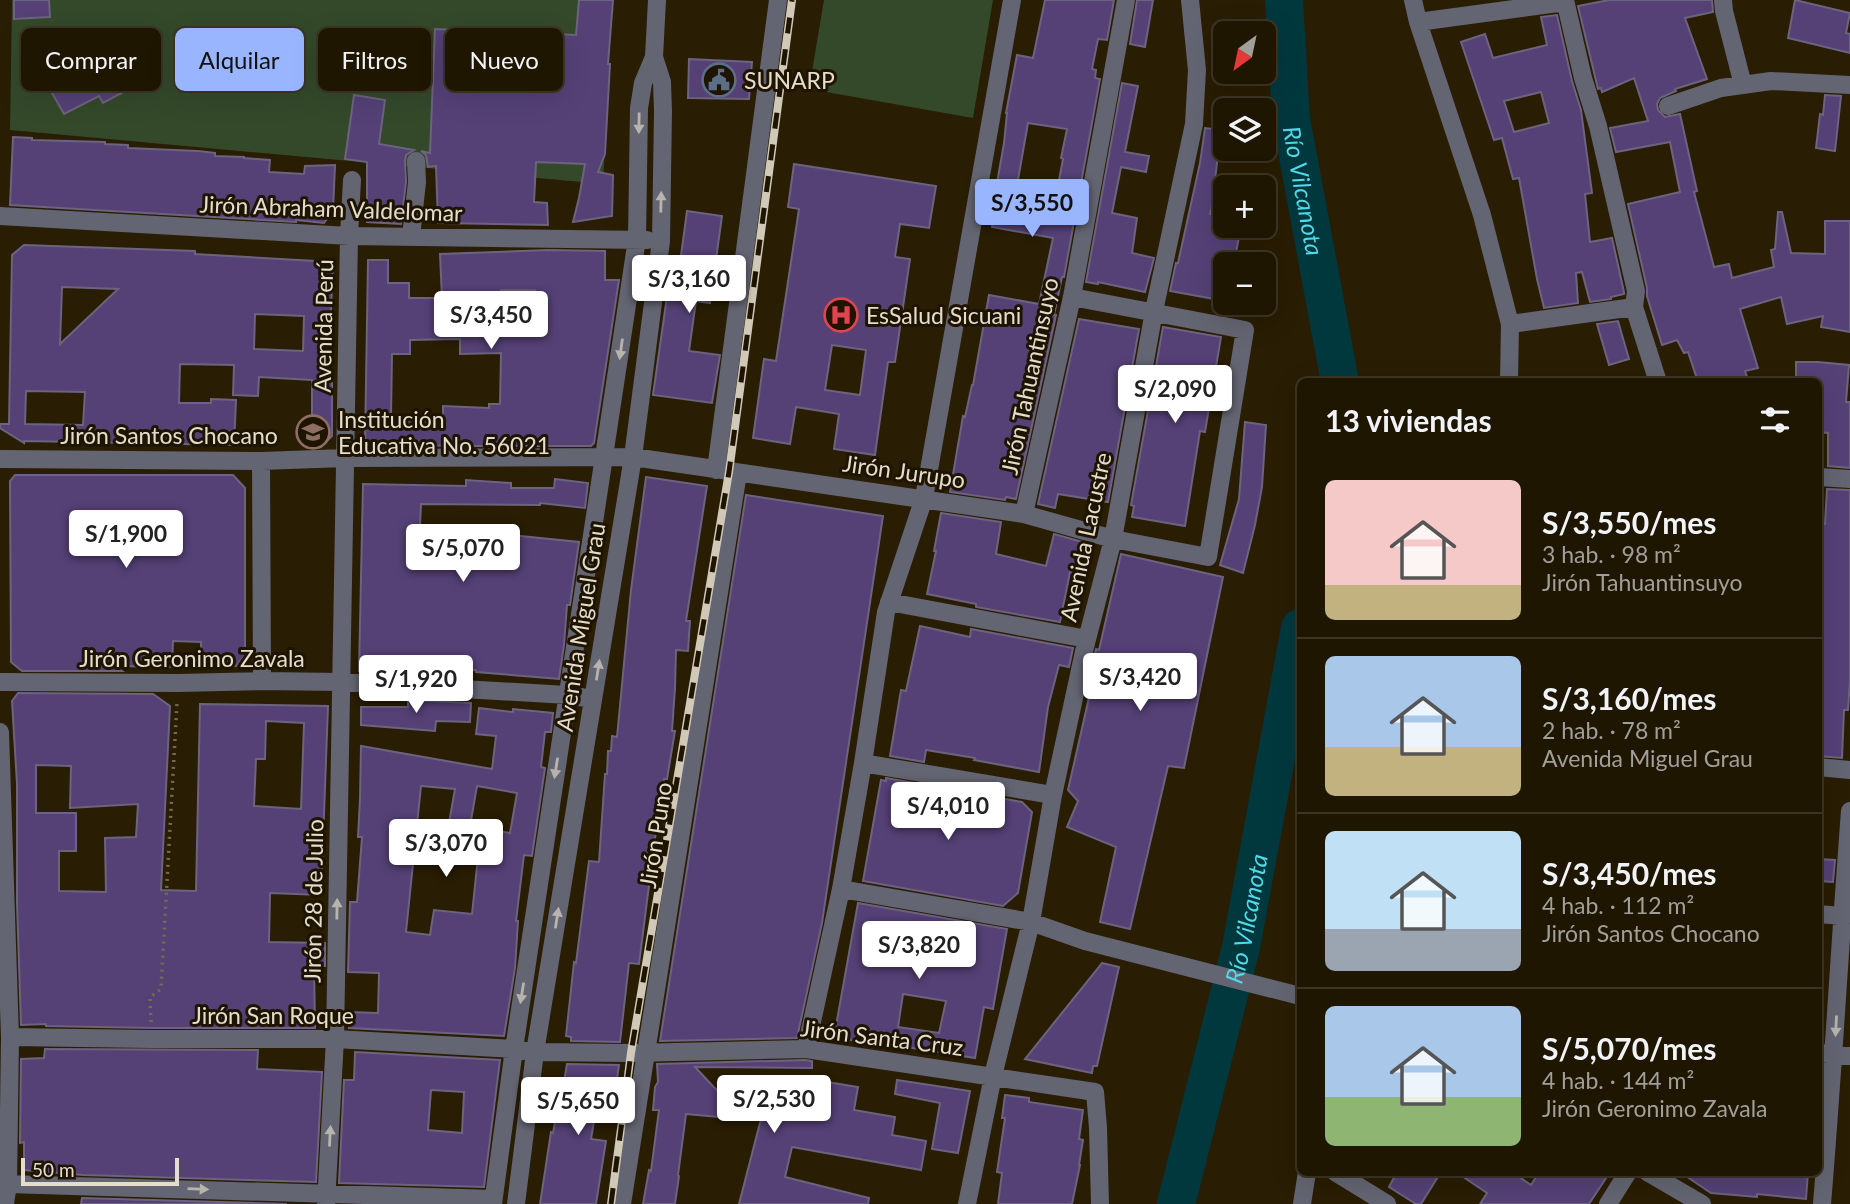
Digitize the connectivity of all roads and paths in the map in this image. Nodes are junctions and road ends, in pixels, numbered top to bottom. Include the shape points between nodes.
1 (657, 0) edge
2 (778, 0) edge
3 (1013, 0) edge
4 (1126, 0) edge
5 (1189, 0) edge
6 (1413, 0) edge
7 (1723, 0) edge
8 (1565, 1) edge
9 (1418, 22) junction
10 (654, 57) junction
11 (1743, 85) junction
12 (1850, 85) edge
13 (1668, 106) dead end
14 (416, 161) dead end
15 (352, 180) dead end
16 (0, 216) edge
17 (349, 236) junction
18 (411, 237) junction
19 (637, 239) junction
20 (661, 241) junction
21 (1072, 297) junction
22 (1634, 307) junction
23 (1154, 311) junction
24 (1510, 324) junction
25 (1509, 378) edge
26 (1657, 378) edge
27 (605, 457) junction
28 (633, 457) junction
29 (0, 458) edge
30 (345, 458) junction
31 (261, 461) junction
32 (716, 470) junction
33 (738, 473) junction
34 (1822, 477) edge
35 (1850, 478) edge
36 (924, 498) junction
37 (1024, 514) junction
38 (1113, 539) junction
39 (889, 602) junction
40 (1087, 639) junction
41 (262, 681) junction
42 (0, 682) edge
43 (341, 682) junction
44 (178, 683) junction
45 (567, 695) junction
46 (593, 699) junction
47 (0, 732) edge
48 (863, 763) junction
49 (1822, 767) edge
50 (1850, 770) edge
51 (1053, 795) junction
52 (1850, 811) edge
53 (841, 890) junction
54 (1822, 914) edge
55 (1846, 915) edge
56 (1031, 922) junction
57 (1297, 995) edge
58 (10, 1037) junction
59 (152, 1039) junction
60 (335, 1039) junction
61 (514, 1049) junction
62 (806, 1049) junction
63 (535, 1052) junction
64 (646, 1053) junction
65 (1834, 1054) edge
66 (993, 1076) junction
67 (1306, 1176) edge
68 (1342, 1176) edge
69 (1626, 1176) edge
70 (1654, 1176) edge
71 (8, 1184) junction
72 (327, 1199) edge
73 (493, 1201) edge
74 (5, 1204) edge
75 (516, 1204) edge
76 (622, 1204) edge
77 (967, 1204) edge
78 (1100, 1204) edge
79 (1302, 1204) edge
80 (1387, 1204) edge
81 (1608, 1204) edge
82 (1702, 1204) edge
83 (1822, 1204) edge

1 - 10 street, Avenida Miguel Grau
2 - 32 street
3 - 36 street
4 - 21 street, Jirón Tahuantinsuyo
5 - 23 street, Avenida Lacustre via 1197,70 1194,124
6 - 9 street
7 - 11 street
8 - 9 street
8 - 22 street via 1636,292
9 - 24 street via 1482,215
10 -> 19 street, Avenida Miguel Grau via 639,108
20 -> 10 street, Avenida Miguel Grau via 662,82
11 - 12 street via 1771,81
11 - 13 street
14 - 18 street
15 - 17 street, Avenida Perú
16 - 17 street, Jirón Abraham Valdelomar
17 - 18 street, Jirón Abraham Valdelomar
17 - 30 street, Avenida Perú
18 - 19 street, Jirón Abraham Valdelomar
19 - 20 street, Jirón Abraham Valdelomar
19 -> 27 street, Avenida Miguel Grau
20 - 28 street, Avenida Miguel Grau
21 - 23 street
21 - 37 street, Jirón Tahuantinsuyo
22 - 24 street
22 - 26 street
23 - 38 street, Avenida Lacustre
23 - 38 street, Jirón Jurupo via 1245,330 1208,557
24 - 25 street
27 - 28 street, Jirón Santos Chocano
27 - 30 street, Jirón Santos Chocano
27 - 45 street, Avenida Miguel Grau
28 - 32 street, Jirón Santos Chocano
46 -> 28 street, Avenida Miguel Grau
29 - 31 street, Jirón Santos Chocano
30 - 31 street, Jirón Santos Chocano
30 - 43 street, Avenida Perú
31 - 41 street
32 - 33 street, Jirón Jurupo
33 - 36 street, Jirón Jurupo
33 - 64 street, Jirón Puno
34 - 35 street
36 - 37 street, Jirón Jurupo
36 - 39 street
37 - 38 street, Jirón Jurupo
38 - 40 street, Avenida Lacustre
39 - 40 street
39 - 48 street
40 - 51 street, Avenida Lacustre
41 - 43 street, Jirón Geronimo Zavala
41 - 44 street, Jirón Geronimo Zavala
42 - 44 street, Jirón Geronimo Zavala
43 - 45 street, Jirón Geronimo Zavala
60 -> 43 street, Jirón 28 de Julio
44 - 59 path via 161,989 150,997
45 - 46 street, Jirón Geronimo Zavala
45 -> 61 street, Avenida Miguel Grau
63 -> 46 street, Avenida Miguel Grau
47 - 58 street
48 - 51 street
48 - 53 street
49 - 50 street
51 - 56 street, Avenida Lacustre
52 - 55 street
53 - 56 street
53 - 62 street
54 - 55 street
55 -> 65 street
56 - 57 street via 1085,941
56 - 66 street, Avenida Lacustre
58 - 59 street, Jirón San Roque
58 - 71 street
59 - 60 street, Jirón San Roque
60 - 61 street, Jirón San Roque
72 -> 60 street, Jirón 28 de Julio
61 - 63 street, Jirón San Roque
61 - 73 street, Avenida Miguel Grau
62 - 64 street, Jirón Santa Cruz
62 - 66 street, Jirón Santa Cruz
63 - 64 street, Jirón Santa Cruz
63 - 75 street, Avenida Miguel Grau
64 - 76 street, Jirón Puno
65 - 83 street
66 - 77 street, Avenida Lacustre
66 - 78 street, Jirón Santa Cruz via 1095,1091
67 - 79 street
68 - 80 street
69 - 81 street
70 - 82 street
71 -> 72 street
71 - 74 street
72 - 73 street

